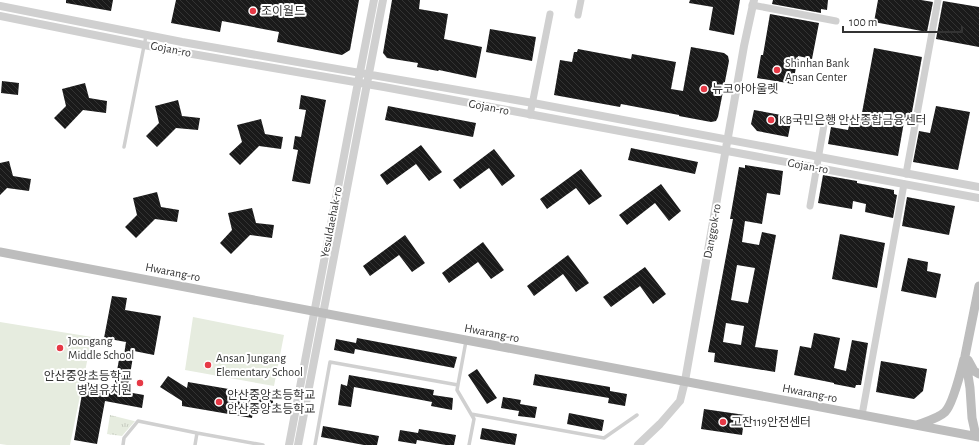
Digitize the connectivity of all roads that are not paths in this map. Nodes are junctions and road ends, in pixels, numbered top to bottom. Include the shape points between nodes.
1 (374, 0) edge
2 (383, 0) edge
3 (581, 0) edge
4 (938, 0) edge
5 (753, 3) edge
6 (0, 6) edge
7 (550, 14) dead end
8 (578, 15) dead end
9 (0, 16) edge
10 (836, 21) dead end
11 (146, 36) junction
12 (144, 44) junction
13 (360, 72) junction
14 (369, 74) junction
15 (358, 83) junction
16 (367, 84) junction
17 (533, 103) junction
18 (530, 115) junction
19 (824, 125) dead end
20 (728, 139) junction
21 (124, 147) dead end
22 (726, 151) junction
23 (819, 157) junction
24 (817, 168) junction
25 (906, 174) junction
26 (904, 184) junction
27 (979, 187) edge
28 (979, 198) edge
29 (810, 206) dead end
30 (0, 252) edge
31 (979, 286) edge
32 (319, 312) junction
33 (467, 340) junction
34 (965, 356) junction
35 (979, 374) edge
36 (685, 381) junction
37 (458, 385) junction
38 (471, 414) junction
39 (637, 415) dead end
40 (862, 415) junction
41 (916, 425) junction
42 (197, 433) junction
43 (978, 434) edge
44 (123, 445) edge
45 (195, 445) edge
46 (263, 445) edge
47 (289, 445) edge
48 (298, 445) edge
49 (315, 445) edge
50 (469, 445) edge
51 (638, 445) edge

1 - 13 street, Yesuldaehak-ro
2 - 14 street, Yesuldaehak-ro
3 - 8 street
4 - 25 street
5 - 10 street
5 - 20 street, Danggok-ro
6 - 11 street, Gojan-ro
7 - 17 street
9 - 12 street, Gojan-ro
11 - 12 lane
11 - 13 street, Gojan-ro
12 - 15 street, Gojan-ro
12 - 21 lane
13 - 14 street, Gojan-ro
13 - 15 street, Yesuldaehak-ro
14 - 16 street, Yesuldaehak-ro
14 - 17 street, Gojan-ro
15 - 16 street, Gojan-ro
15 - 32 street, Yesuldaehak-ro
16 - 18 street, Gojan-ro
16 - 32 street, Yesuldaehak-ro
17 - 18 street
17 - 20 street, Gojan-ro
18 - 22 street, Gojan-ro
19 - 23 street
20 - 22 street, Danggok-ro
20 - 23 street, Gojan-ro
22 - 24 street, Gojan-ro
22 - 36 street, Danggok-ro
23 - 24 street
23 - 25 street, Gojan-ro
24 - 26 street, Gojan-ro
24 - 29 street
25 - 27 street, Gojan-ro
26 - 28 street, Gojan-ro
26 - 40 street
30 - 32 main road, Hwarang-ro
31 - 34 main road
32 - 33 main road, Hwarang-ro
32 - 47 street, Yesuldaehak-ro
32 - 48 street, Yesuldaehak-ro
33 - 36 main road, Hwarang-ro
33 - 37 lane
34 - 35 main road via 974,371
34 - 41 main road via 946,411
34 - 43 main road via 972,418
36 - 40 main road, Hwarang-ro
36 - 51 street, Danggok-ro via 680,401
37 - 38 lane via 457,390
37 - 49 lane via 330,362
38 - 39 lane via 604,438
38 - 50 lane via 474,419
40 - 41 main road, Hwarang-ro
41 - 43 main road, Hwarang-ro
42 - 44 lane via 138,421 124,438
42 - 45 lane
42 - 46 lane

